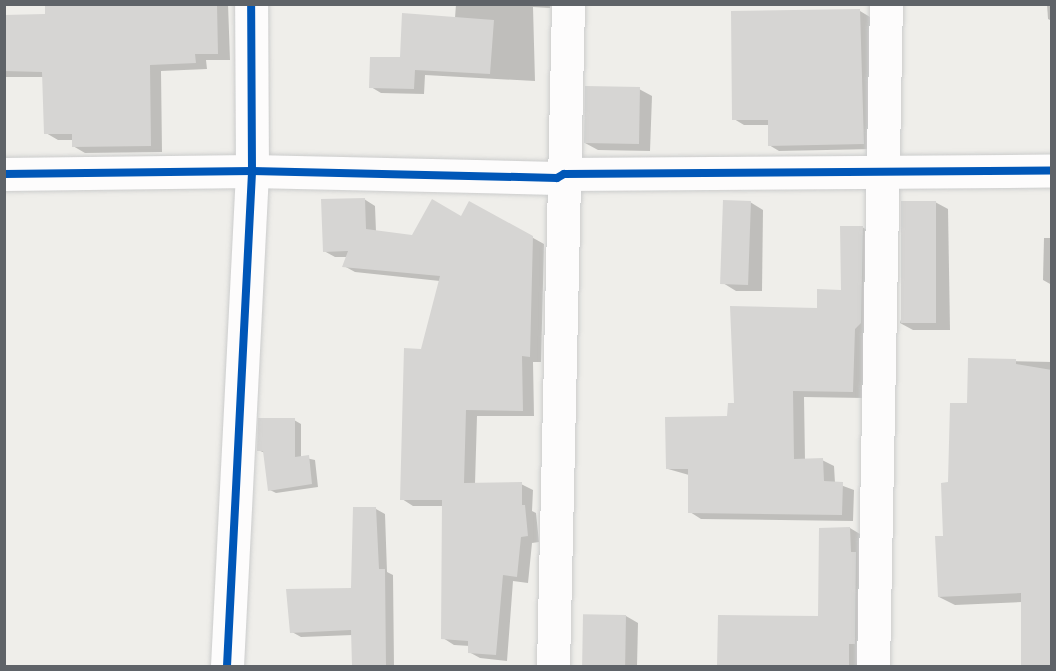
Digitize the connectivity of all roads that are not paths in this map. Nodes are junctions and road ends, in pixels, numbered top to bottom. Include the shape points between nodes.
1 (251, 4) edge
2 (568, 4) edge
3 (886, 4) edge
4 (252, 171) junction
5 (1052, 171) edge
6 (4, 174) edge
7 (564, 174) junction
8 (882, 174) junction
9 (227, 666) edge
10 (554, 666) edge
11 (873, 666) edge

1 - 4 street
2 - 7 street
3 - 8 street
4 - 6 street
4 - 7 street via 557,178
4 - 9 street
5 - 8 street
7 - 8 street
7 - 10 street
8 - 11 street

